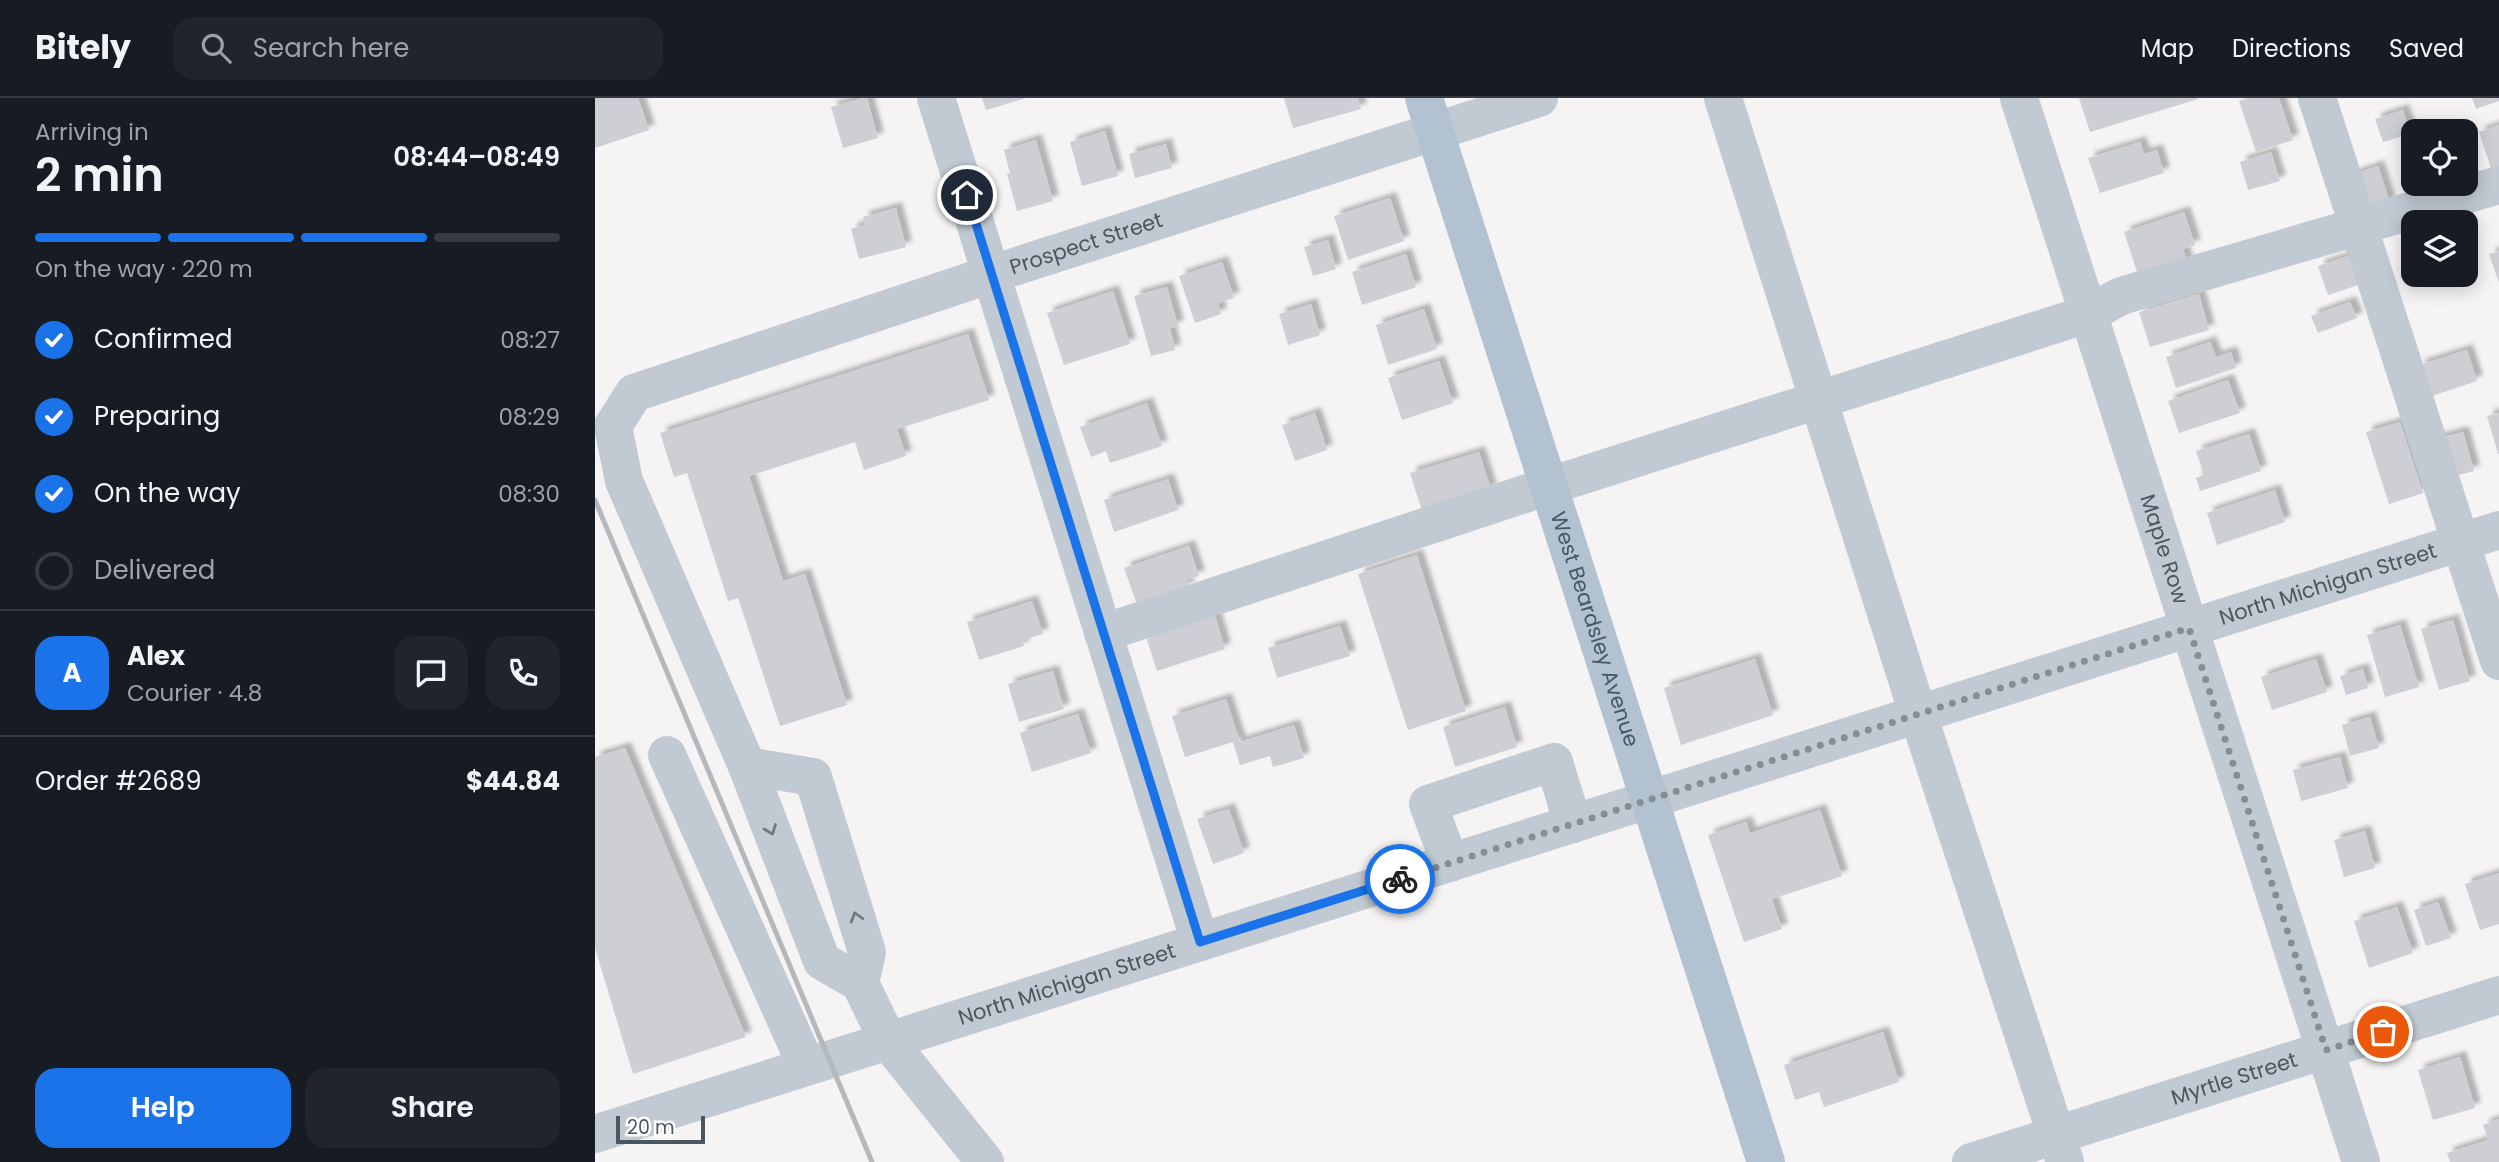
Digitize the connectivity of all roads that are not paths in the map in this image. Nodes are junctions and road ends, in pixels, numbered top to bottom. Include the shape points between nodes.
1 (936, 98) edge
2 (1539, 98) edge
3 (1723, 98) edge
4 (2019, 98) edge
5 (2317, 98) edge
6 (1429, 115) edge
7 (2499, 185) edge
8 (2358, 227) junction
9 (992, 274) junction
10 (2088, 314) junction
11 (1818, 400) junction
12 (1549, 486) junction
13 (2499, 530) edge
14 (2460, 542) junction
15 (2189, 628) junction
16 (1104, 633) junction
17 (2499, 661) edge
18 (1918, 714) junction
19 (667, 755) dead end
20 (747, 766) junction
21 (1650, 799) junction
22 (1573, 824) junction
23 (1450, 863) junction
24 (1200, 942) junction
25 (860, 983) junction
26 (2499, 995) edge
27 (888, 1041) junction
28 (2326, 1050) junction
29 (807, 1067) junction
30 (595, 1134) edge
31 (2061, 1149) edge
32 (985, 1162) edge
33 (1766, 1162) edge
34 (1971, 1162) edge
35 (2361, 1162) edge

1 - 9 street
2 - 6 street, Prospect Street
3 - 11 street
4 - 10 street, Maple Row
5 - 8 street
6 - 9 street, Prospect Street
6 - 12 main road, West Beardsley Avenue
7 - 8 street
8 - 10 street via 2121,296
8 - 14 street
9 - 16 street
9 - 20 street, Prospect Street via 634,393 613,426 624,481
10 - 11 street
10 - 15 street, Maple Row
11 - 12 street
11 - 18 street
12 - 16 street
12 - 21 main road, West Beardsley Avenue
13 - 14 street, North Michigan Street
14 - 15 street, North Michigan Street
14 - 17 street
15 - 18 street, North Michigan Street
15 - 28 street, Maple Row
16 - 24 street
18 - 21 street, North Michigan Street
18 - 31 street
19 - 29 street
20 -> 25 street via 822,961
25 -> 20 street via 867,952 813,778
21 - 22 street, North Michigan Street
21 - 33 main road, West Beardsley Avenue
22 - 23 street, North Michigan Street
22 - 23 street via 1554,762 1428,804
23 - 24 street, North Michigan Street
24 - 27 street, North Michigan Street
25 - 27 street
26 - 28 street, Myrtle Street
27 - 29 street, North Michigan Street
27 - 32 street
28 - 31 street, Myrtle Street
28 - 35 street, Maple Row
29 - 30 street, North Michigan Street
31 - 34 street, Myrtle Street

